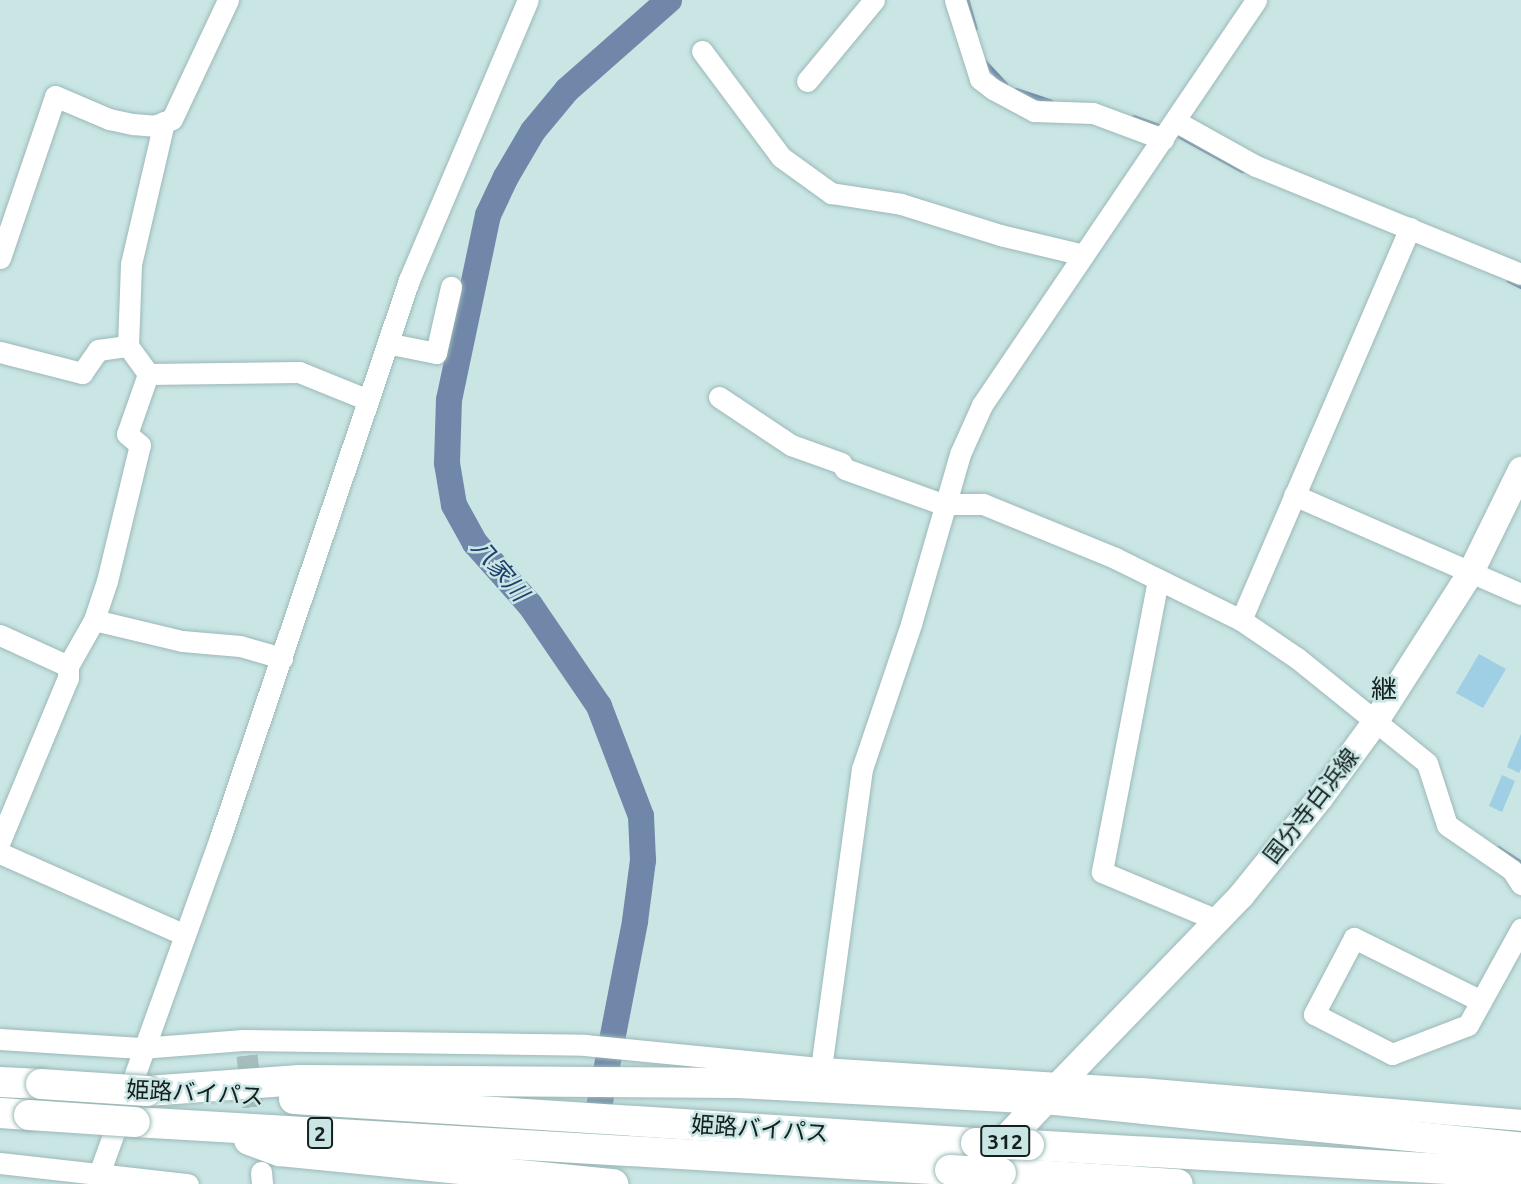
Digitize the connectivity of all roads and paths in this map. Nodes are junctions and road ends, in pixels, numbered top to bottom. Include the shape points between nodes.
1 (228, 0) edge
2 (528, 0) edge
3 (874, 0) edge
4 (955, 0) edge
5 (1256, 0) edge
6 (702, 51) dead end
7 (807, 81) dead end
8 (1175, 121) junction
9 (164, 122) junction
10 (1163, 139) junction
11 (1410, 228) junction
12 (1084, 255) junction
13 (0, 258) edge
14 (1521, 274) edge
15 (451, 286) dead end
16 (391, 344) junction
17 (128, 346) junction
18 (0, 352) edge
19 (148, 374) junction
20 (719, 397) dead end
21 (369, 400) junction
22 (1521, 470) edge
23 (1294, 495) junction
24 (942, 504) junction
25 (1470, 574) junction
26 (1158, 580) junction
27 (1521, 594) edge
28 (94, 620) junction
29 (1241, 620) junction
30 (0, 635) edge
31 (282, 658) junction
32 (68, 666) junction
33 (1374, 724) junction
34 (0, 841) edge
35 (0, 853) edge
36 (1521, 884) edge
37 (1217, 920) junction
38 (1521, 929) edge
39 (185, 935) junction
40 (1480, 1001) junction
41 (0, 1039) edge
42 (141, 1048) junction
43 (821, 1068) junction
44 (0, 1082) edge
45 (147, 1091) junction
46 (1052, 1092) junction
47 (0, 1113) edge
48 (1521, 1120) edge
49 (1521, 1147) edge
50 (503, 1157) junction
51 (0, 1163) edge
52 (1521, 1173) edge
53 (957, 1177) edge
54 (91, 1178) edge
55 (188, 1184) edge
56 (613, 1184) edge
57 (1178, 1184) edge

1 - 9 street via 172,119
2 - 16 street via 409,280
3 - 7 street
4 - 10 street via 980,79 993,89 1034,111 1093,113
5 - 8 street
6 - 12 street via 781,157 831,193 901,204
8 - 10 street
8 - 11 street via 1256,166
9 - 13 street via 154,126 108,120 55,96
9 - 17 street via 131,264
10 - 12 street
11 - 14 street
11 - 23 street
12 - 24 street via 982,405
15 - 16 street via 436,353
16 - 21 street
17 - 18 street via 98,350 82,373
17 - 19 street
19 - 21 street via 299,372
19 - 28 street via 127,434 140,445
20 - 24 street via 790,445
21 - 31 street
22 - 25 main road, 国分寺白浜線
23 - 25 street
23 - 29 street
24 - 26 street via 983,504
24 - 43 street via 911,624 862,769
25 - 27 street
25 - 33 main road, 国分寺白浜線
26 - 29 street
26 - 37 street via 1102,872
28 - 31 street
28 - 32 street
29 - 33 street via 1297,658
30 - 32 street
31 - 39 street
32 - 34 street via 68,678
33 - 36 street via 1427,763 1447,825 1512,870
33 - 37 main road, 国分寺白浜線 via 1320,798
35 - 39 street
37 - 46 main road, 国分寺白浜線
38 - 40 street
39 - 42 street
40 - 40 street via 1354,938 1314,1014 1392,1054 1468,1025
41 - 42 street
42 - 43 street via 585,1045
42 - 54 street
43 - 46 street
44 - 45 highway, 姫路バイパス / 2, bridge
45 - 46 highway via 300,1080 519,1080
45 - 52 highway, 姫路バイパス / 2, bridge
46 - 48 street via 1142,1088
46 - 49 highway
46 - 53 highway, 312
47 - 50 highway, 姫路バイパス / 2, bridge via 214,1126
50 - 53 highway, 姫路バイパス / 2 via 622,1152
50 - 56 highway
51 - 54 street
53 - 57 highway, 姫路バイパス / 2, bridge via 1001,1173
54 - 55 street

